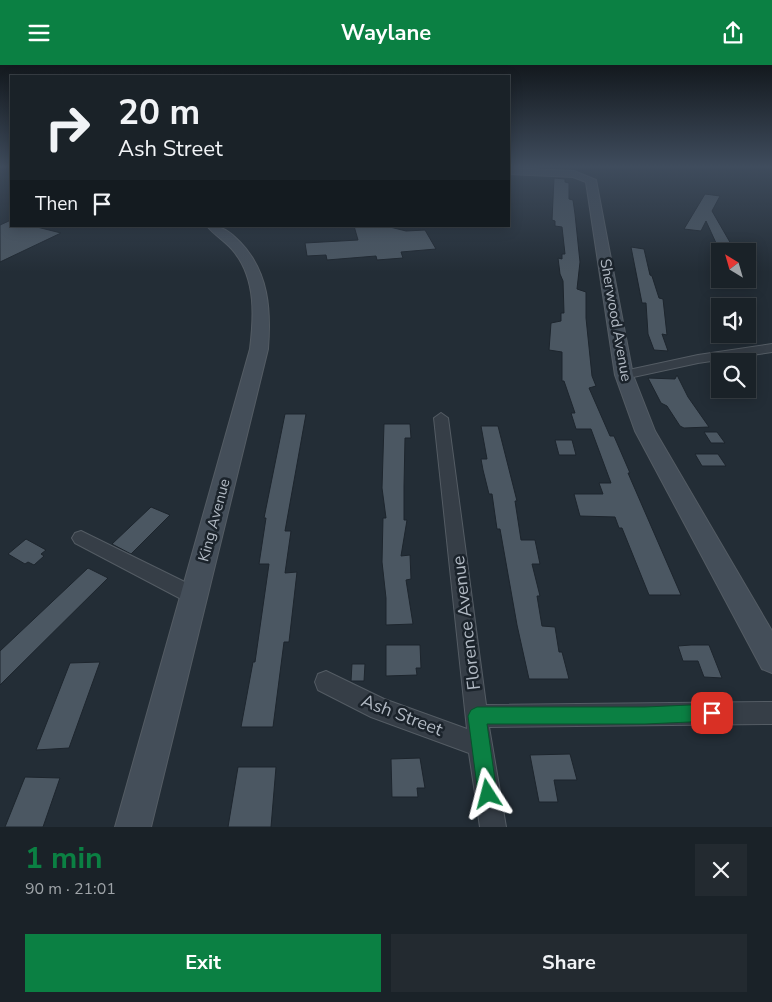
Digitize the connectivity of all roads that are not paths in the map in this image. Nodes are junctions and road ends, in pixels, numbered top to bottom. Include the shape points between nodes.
1 (595, 202) edge
2 (214, 227) edge
3 (772, 348) edge
4 (624, 375) junction
5 (441, 418) dead end
6 (81, 538) dead end
7 (194, 596) junction
8 (772, 659) edge
9 (326, 682) dead end
10 (772, 713) edge
11 (477, 716) junction
12 (480, 745) junction
13 (133, 827) edge
14 (493, 827) edge

1 - 4 street, Sherwood Avenue
2 - 7 street, King Avenue via 240,250 255,274 262,307 262,327
3 - 4 street
4 - 8 street, Sherwood Avenue via 645,431
5 - 11 street, Florence Avenue
6 - 7 street
7 - 13 street, King Avenue
9 - 12 street, Ash Street via 379,709
10 - 11 street
11 - 12 street, Florence Avenue
12 - 14 street, Florence Avenue

